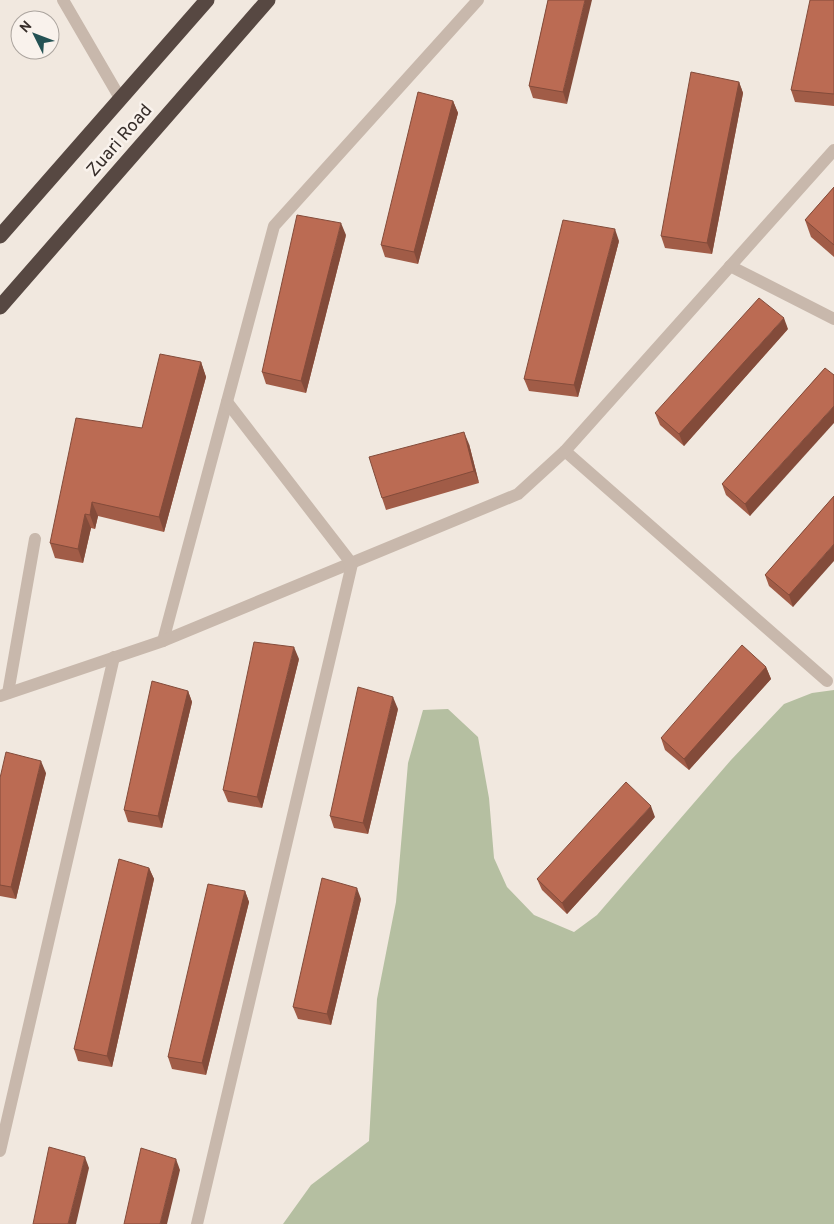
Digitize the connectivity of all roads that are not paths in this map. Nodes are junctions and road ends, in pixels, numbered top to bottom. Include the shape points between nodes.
1 (63, 0) edge
2 (207, 0) edge
3 (268, 0) edge
4 (478, 0) edge
5 (120, 98) junction
6 (834, 150) edge
7 (0, 236) edge
8 (730, 266) junction
9 (0, 307) edge
10 (834, 319) edge
11 (227, 402) junction
12 (565, 451) junction
13 (35, 539) dead end
14 (352, 564) junction
15 (163, 641) junction
16 (114, 657) junction
17 (827, 681) dead end
18 (4, 695) edge
19 (0, 1151) edge
20 (197, 1224) edge

1 - 5 street
2 - 5 highway, Zuari Road
3 - 9 highway, Zuari Road
4 - 11 street via 274,226
5 - 7 highway, Zuari Road
6 - 8 street
8 - 10 street
8 - 12 street
11 - 14 street
11 - 15 street
12 - 14 street via 518,494
12 - 17 street
13 - 18 street
14 - 15 street
14 - 20 street
15 - 16 street
16 - 18 street
16 - 19 street

